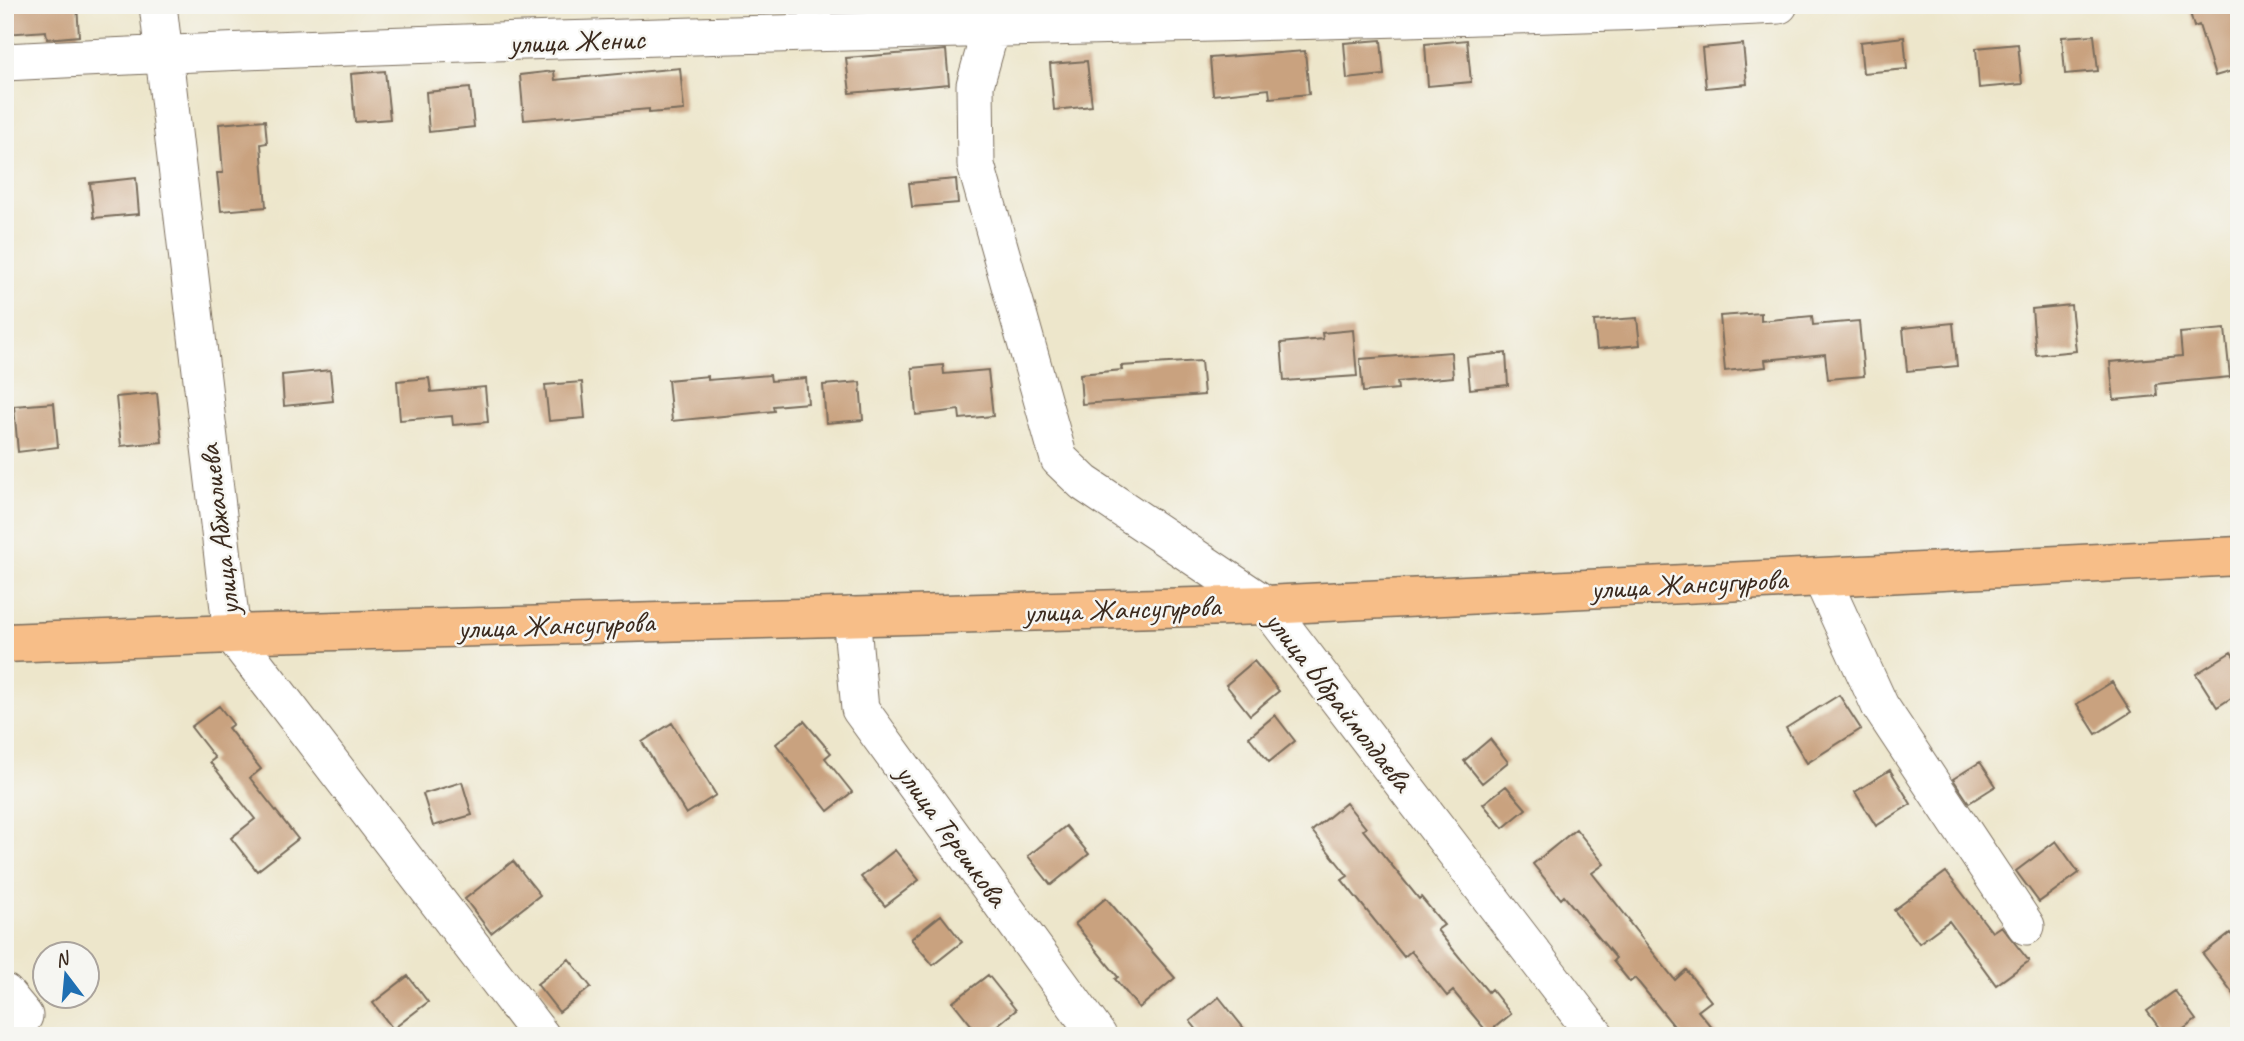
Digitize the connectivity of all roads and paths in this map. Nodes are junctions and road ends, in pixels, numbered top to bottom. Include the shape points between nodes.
1 (158, 5) edge
2 (1779, 5) edge
3 (990, 17) edge
4 (163, 54) junction
5 (5, 62) edge
6 (2239, 556) edge
7 (1821, 577) junction
8 (1266, 605) junction
9 (851, 616) junction
10 (232, 634) junction
11 (5, 643) edge
12 (2026, 926) dead end
13 (541, 1036) edge
14 (1098, 1036) edge
15 (1596, 1036) edge

1 - 4 street, улица Абжалиева
2 - 3 street, улица Женис via 1652,11
3 - 4 street, улица Женис
3 - 8 street, улица Ыбраймолдаева via 975,85 976,164 1059,459 1084,483
4 - 5 street, улица Женис
4 - 10 street, улица Абжалиева
6 - 7 main road, улица Жансугурова
7 - 8 main road, улица Жансугурова
7 - 12 street via 1880,706
8 - 9 main road, улица Жансугурова
8 - 15 street, улица Ыбраймолдаева
9 - 10 main road, улица Жансугурова
9 - 14 street, улица Терешкова via 860,709
10 - 11 main road, улица Жансугурова
10 - 13 street, улица Абжалиева

